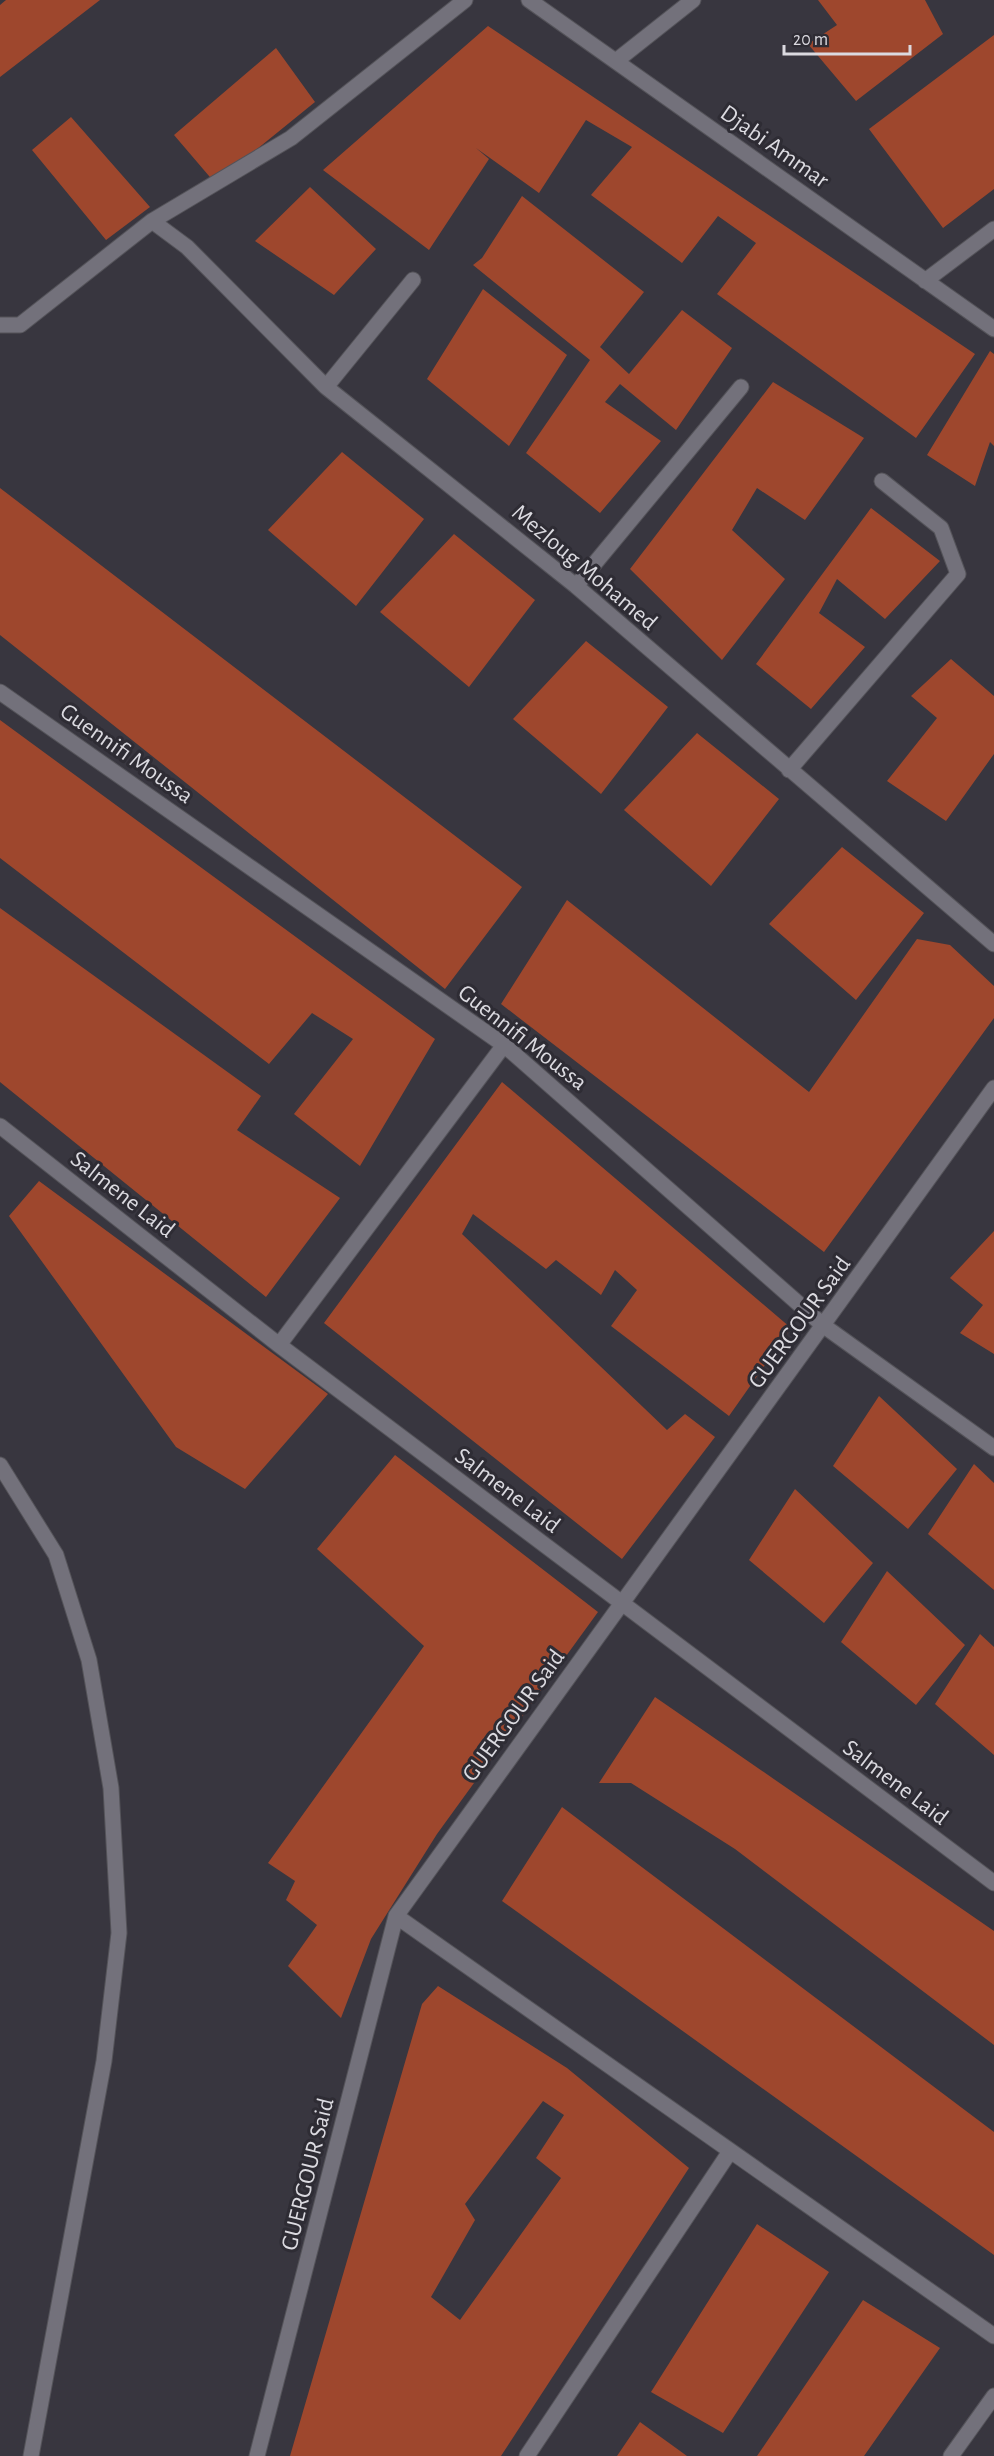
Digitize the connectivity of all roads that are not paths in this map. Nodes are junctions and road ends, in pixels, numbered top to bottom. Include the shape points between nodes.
1 (465, 0) edge
2 (529, 0) edge
3 (693, 0) edge
4 (616, 61) junction
5 (152, 221) junction
6 (994, 229) edge
7 (413, 280) dead end
8 (925, 281) junction
9 (0, 325) edge
10 (994, 329) edge
11 (326, 387) junction
12 (741, 387) dead end
13 (882, 481) dead end
14 (576, 586) junction
15 (0, 692) edge
16 (789, 770) junction
17 (994, 944) edge
18 (504, 1045) junction
19 (994, 1089) edge
20 (0, 1126) edge
21 (824, 1326) junction
22 (279, 1345) junction
23 (994, 1448) edge
24 (0, 1465) edge
25 (621, 1604) junction
26 (994, 1883) edge
27 (396, 1916) junction
28 (729, 2153) junction
29 (994, 2336) edge
30 (994, 2396) edge
31 (31, 2456) edge
32 (257, 2456) edge
33 (527, 2456) edge
34 (951, 2456) edge

1 - 5 street via 291,138
2 - 4 street, Djabi Ammar
3 - 4 street
4 - 8 street, Djabi Ammar
5 - 9 street via 20,325
5 - 11 street, Mezloug Mohamed via 187,247
6 - 8 street
7 - 11 street
8 - 10 street, Djabi Ammar
11 - 14 street, Mezloug Mohamed
12 - 14 street
13 - 16 street via 941,528 958,574
14 - 16 street, Mezloug Mohamed
15 - 18 street, Guennifi Moussa
16 - 17 street, Mezloug Mohamed
18 - 21 street, Guennifi Moussa
18 - 22 street
19 - 21 street, GUERGOUR Said
20 - 22 street, Salmene Laid
21 - 23 street, Guennifi Moussa
21 - 25 street, GUERGOUR Said
22 - 25 street, Salmene Laid
24 - 31 street via 56,1555 89,1660 111,1788 118,1934 104,2061
25 - 26 street, Salmene Laid
25 - 27 street, GUERGOUR Said
27 - 28 street
27 - 32 street, GUERGOUR Said
28 - 29 street
28 - 33 street
30 - 34 street

